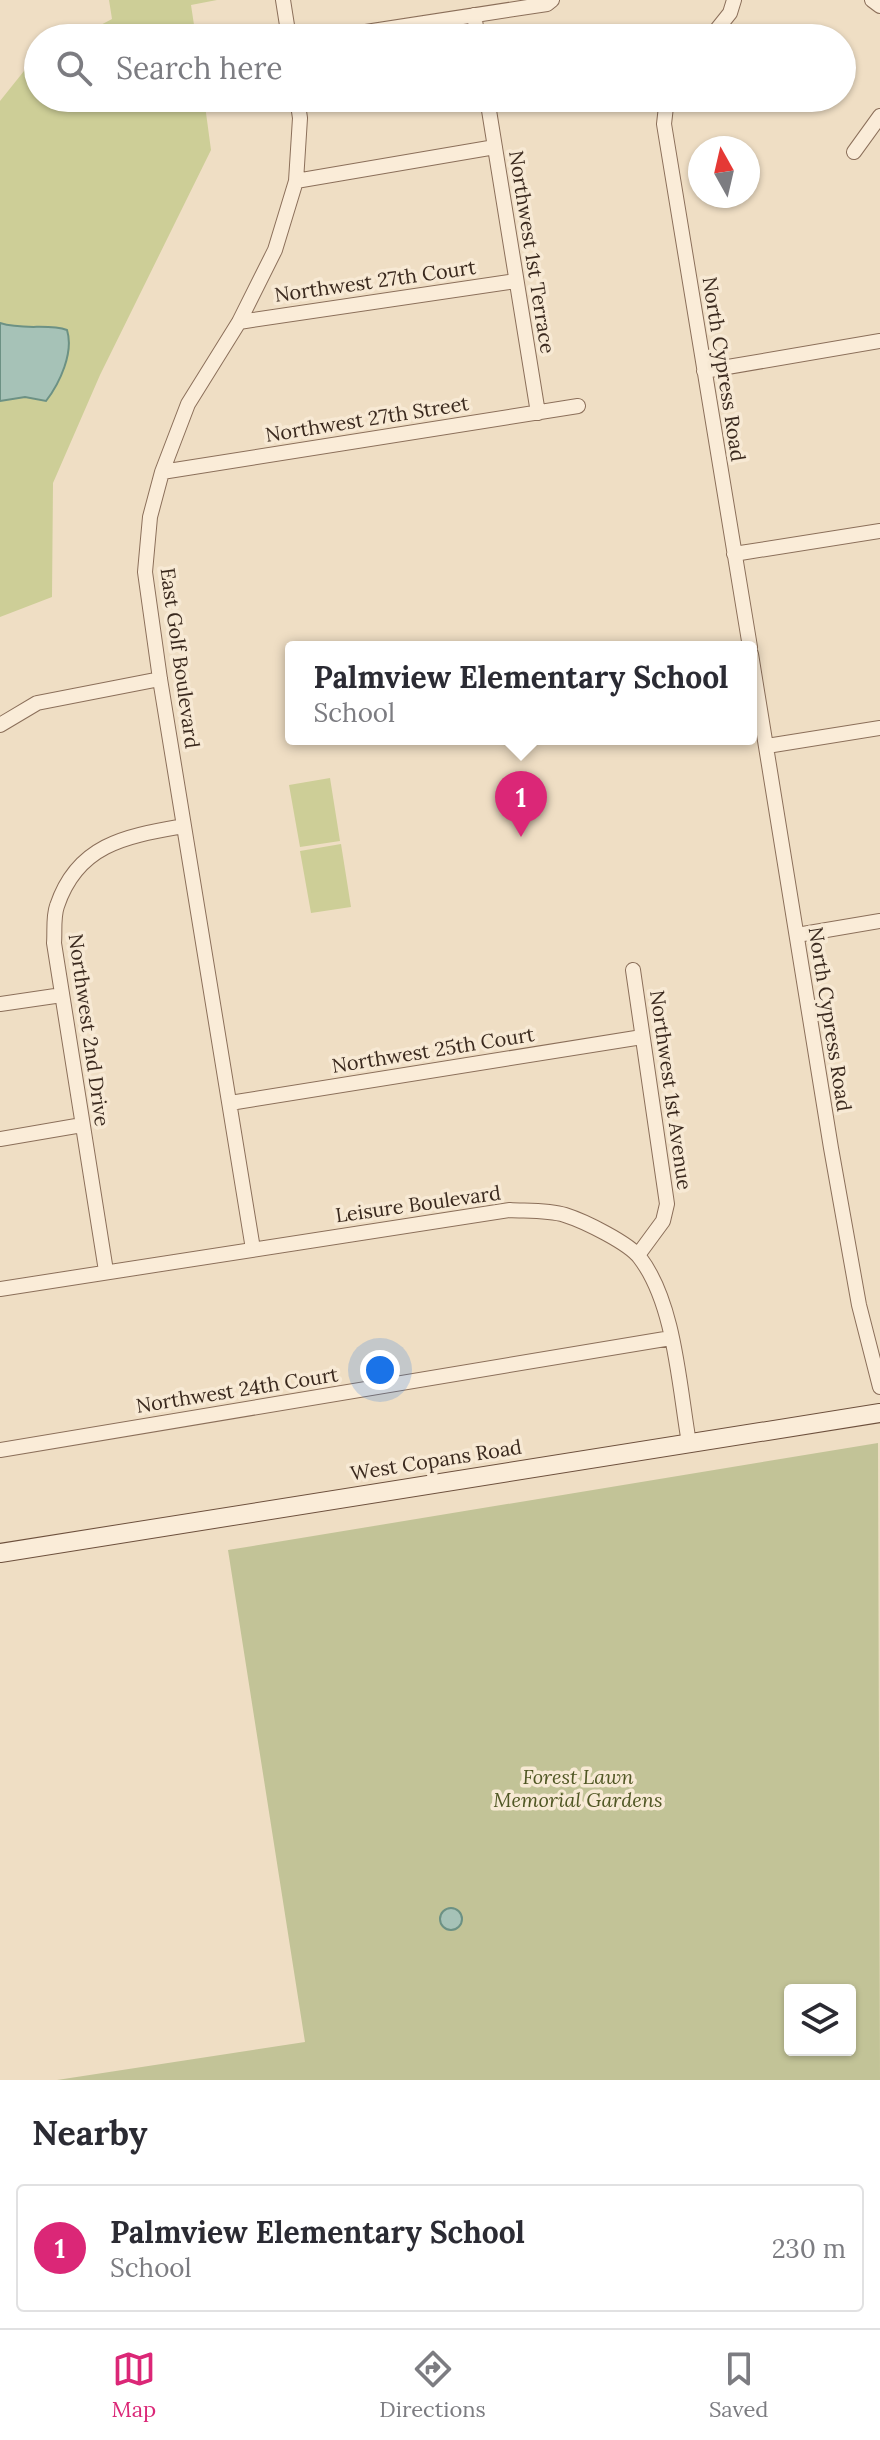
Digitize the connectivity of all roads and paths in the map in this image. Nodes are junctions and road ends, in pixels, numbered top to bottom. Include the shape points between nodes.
1 (283, 0) edge
2 (552, 0) edge
3 (734, 0) edge
4 (872, 0) edge
5 (880, 6) edge
6 (474, 15) junction
7 (287, 24) edge
8 (416, 24) edge
9 (476, 24) edge
10 (721, 24) edge
11 (299, 112) edge
12 (489, 112) edge
13 (665, 112) edge
14 (880, 116) edge
15 (495, 147) junction
16 (854, 152) dead end
17 (296, 181) junction
18 (516, 281) junction
19 (239, 322) junction
20 (880, 341) edge
21 (704, 371) junction
22 (578, 406) dead end
23 (538, 413) junction
24 (162, 472) junction
25 (880, 531) edge
26 (734, 554) junction
27 (749, 641) edge
28 (160, 679) junction
29 (757, 688) edge
30 (0, 725) edge
31 (880, 728) edge
32 (767, 746) junction
33 (184, 826) junction
34 (880, 921) edge
35 (797, 935) junction
36 (633, 970) dead end
37 (62, 995) junction
38 (0, 1004) edge
39 (642, 1037) junction
40 (230, 1103) junction
41 (82, 1125) junction
42 (0, 1139) edge
43 (253, 1249) junction
44 (638, 1255) junction
45 (106, 1271) junction
46 (0, 1289) edge
47 (671, 1338) junction
48 (880, 1387) edge
49 (880, 1413) edge
50 (689, 1443) junction
51 (0, 1450) edge
52 (0, 1553) edge

1 - 7 street
2 - 6 street
3 - 10 street
4 - 5 street
6 - 8 street
6 - 9 street
11 - 17 street, East Golf Boulevard
12 - 15 street, Northwest 1st Terrace
13 - 21 street, North Cypress Road
14 - 16 street
15 - 17 street
15 - 18 street, Northwest 1st Terrace
17 - 19 street, East Golf Boulevard via 275,250
18 - 19 street, Northwest 27th Court
18 - 23 street, Northwest 1st Terrace
19 - 24 street, East Golf Boulevard via 188,404
20 - 21 street
21 - 26 street, North Cypress Road
22 - 23 street, Northwest 27th Street
23 - 24 street, Northwest 27th Street
24 - 28 street, East Golf Boulevard via 150,517 145,572
25 - 26 street
26 - 27 street, North Cypress Road
28 - 30 street via 37,703
28 - 33 street, East Golf Boulevard
29 - 32 street, North Cypress Road
31 - 32 street
32 - 35 street, North Cypress Road
33 - 37 street, Northwest 2nd Drive via 125,837 99,849 74,871 56,908 54,943
33 - 40 street, East Golf Boulevard
34 - 35 street
35 - 48 street, North Cypress Road via 859,1305
36 - 39 street, Northwest 1st Avenue
37 - 38 street
37 - 41 street, Northwest 2nd Drive
39 - 40 street, Northwest 25th Court
39 - 44 street, Northwest 1st Avenue via 667,1204 663,1221
40 - 43 street, East Golf Boulevard
41 - 42 street
41 - 45 street, Northwest 2nd Drive
43 - 44 street, Leisure Boulevard via 510,1210 564,1214
43 - 45 street, Leisure Boulevard
44 - 47 street, Leisure Boulevard via 657,1286
45 - 46 street, Leisure Boulevard
47 - 50 street, Leisure Boulevard
47 - 51 street, Northwest 24th Court
49 - 50 main road, West Copans Road
50 - 52 main road, West Copans Road

